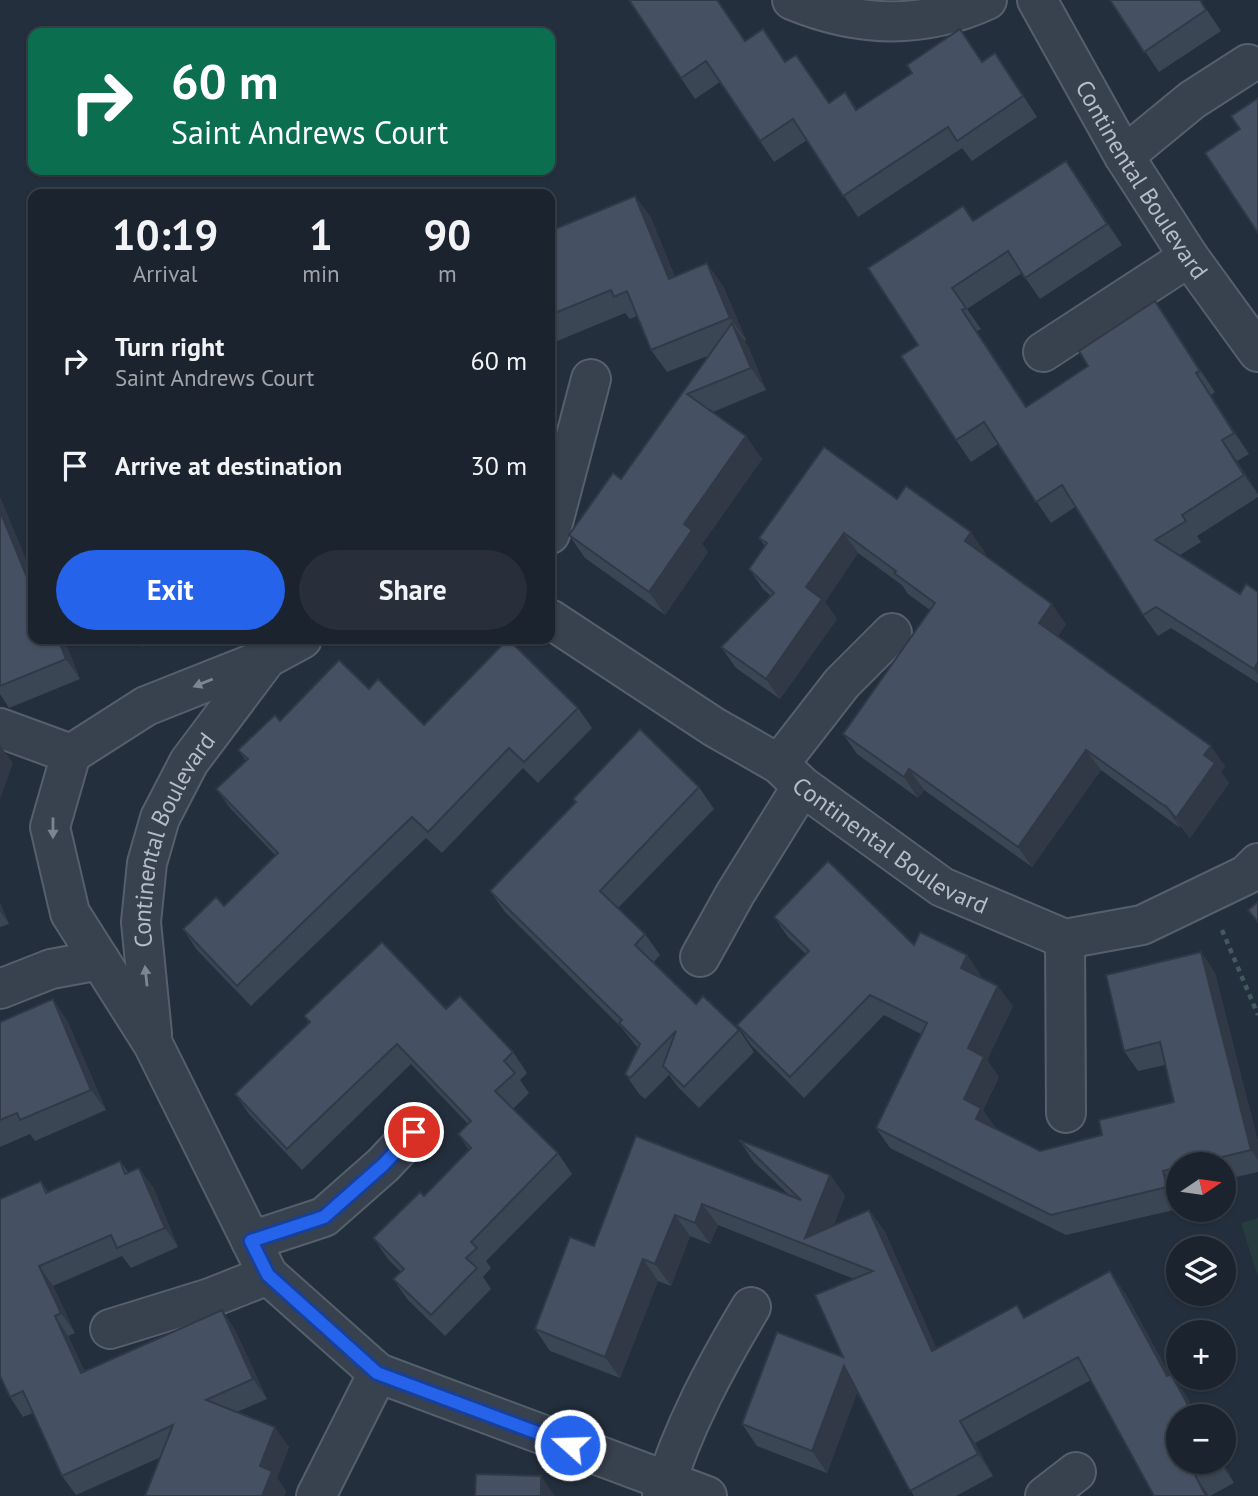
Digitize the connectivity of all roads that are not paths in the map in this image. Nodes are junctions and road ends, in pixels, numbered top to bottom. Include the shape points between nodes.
1 (792, 0) edge
2 (987, 0) edge
3 (1037, 0) edge
4 (1248, 64) dead end
5 (1124, 156) junction
6 (1189, 257) junction
7 (1043, 352) dead end
8 (1258, 352) edge
9 (591, 379) dead end
10 (555, 515) edge
11 (555, 622) edge
12 (892, 633) dead end
13 (292, 644) edge
14 (267, 658) junction
15 (0, 728) edge
16 (71, 754) junction
17 (790, 775) junction
18 (1258, 863) edge
19 (1065, 939) junction
20 (700, 957) dead end
21 (100, 960) junction
22 (0, 989) edge
23 (153, 1044) junction
24 (1066, 1113) dead end
25 (414, 1132) dead end
26 (251, 1241) junction
27 (268, 1275) junction
28 (751, 1307) dead end
29 (110, 1329) dead end
30 (377, 1373) junction
31 (1076, 1472) dead end
32 (664, 1488) edge
33 (316, 1496) edge
34 (707, 1496) edge
35 (1045, 1496) edge

1 - 2 street via 823,13 871,22 920,20
3 - 5 street, Continental Boulevard
4 - 5 street via 1192,100
5 - 6 street, Continental Boulevard
6 - 7 street
6 - 8 street, Continental Boulevard
9 - 10 street
11 - 17 street, Continental Boulevard
12 - 17 street via 842,683
13 - 14 street, Continental Boulevard
14 -> 16 street, Continental Boulevard via 146,706
23 -> 14 street, Continental Boulevard via 141,922 147,863 159,818 189,762
15 - 16 street
16 -> 21 street, Continental Boulevard via 50,827 70,913
17 - 19 street, Continental Boulevard via 942,887
17 - 20 street
18 - 19 street via 1246,875 1142,925
19 - 24 street
21 - 22 street via 51,969
21 - 23 street, Continental Boulevard
23 - 26 street, Continental Boulevard
25 - 26 street via 324,1217
26 - 27 street, Continental Boulevard
27 - 29 street
27 - 30 street, Continental Boulevard
28 - 32 street via 690,1419
30 - 32 street, Continental Boulevard
30 - 33 street
31 - 35 street
32 - 34 street, Continental Boulevard

